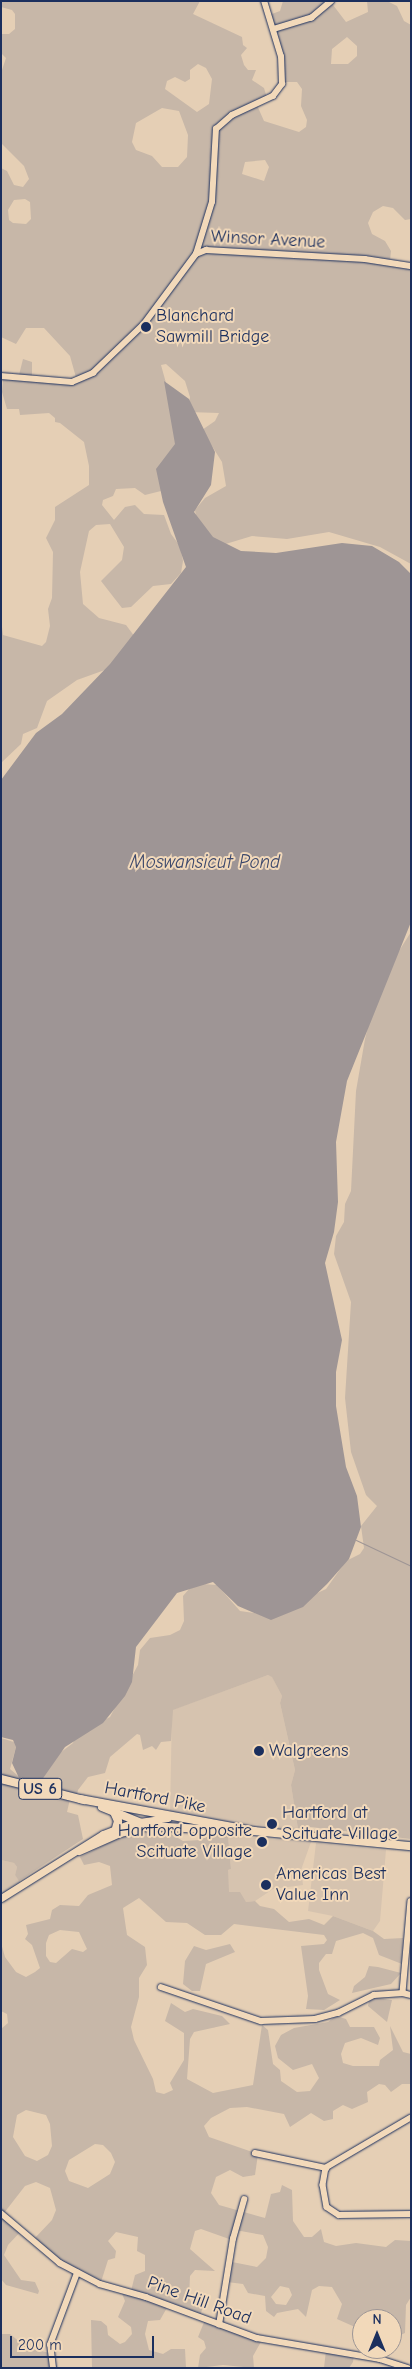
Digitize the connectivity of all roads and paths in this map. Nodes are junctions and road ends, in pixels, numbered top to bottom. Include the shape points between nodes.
1 (264, 1) edge
2 (331, 1) edge
3 (274, 29) junction
4 (196, 254) junction
5 (411, 266) edge
6 (1, 376) edge
7 (1, 1780) edge
8 (80, 1799) junction
9 (114, 1812) junction
10 (168, 1818) junction
11 (139, 1822) junction
12 (149, 1826) junction
13 (116, 1828) junction
14 (254, 1831) junction
15 (411, 1846) edge
16 (76, 1852) junction
17 (1, 1898) edge
18 (411, 1901) edge
19 (409, 1928) edge
20 (161, 1986) dead end
21 (403, 1993) junction
22 (411, 1995) edge
23 (411, 2118) edge
24 (255, 2153) dead end
25 (326, 2168) junction
26 (244, 2200) dead end
27 (1, 2212) edge
28 (411, 2214) edge
29 (76, 2273) junction
30 (219, 2325) junction
31 (53, 2368) edge
32 (408, 2368) edge

1 - 3 street
2 - 3 street via 311,18
3 - 4 street via 281,57 282,84 273,96 232,115 216,129 212,202
4 - 5 street, Winsor Avenue via 214,250 365,259
4 - 6 street, Winsor Avenue via 144,324 93,373 72,382
7 - 8 highway, Hartford Pike / US 6
8 - 9 highway, Hartford Pike / US 6
8 - 10 highway, Hartford Pike / US 6
9 - 11 highway, Hartford Pike / US 6
9 - 13 highway via 118,1821
10 - 11 main road
10 - 14 highway, Hartford Pike / US 6
11 - 12 highway, Hartford Pike / US 6
11 - 13 main road
12 - 14 highway, Hartford Pike / US 6
12 - 16 main road via 120,1833
13 - 16 main road via 87,1842
14 - 15 highway, Hartford Pike / US 6
16 - 17 main road
18 - 19 street
19 - 21 street
20 - 21 street via 261,2021 315,2019 338,2013 374,1995
21 - 22 street
23 - 25 street
24 - 25 street
25 - 28 street via 324,2198 331,2212 351,2216
26 - 30 street via 233,2239
27 - 29 street, Pine Hill Road
29 - 30 street, Pine Hill Road
29 - 31 street via 50,2345
30 - 32 street, Pine Hill Road via 271,2342 380,2359

